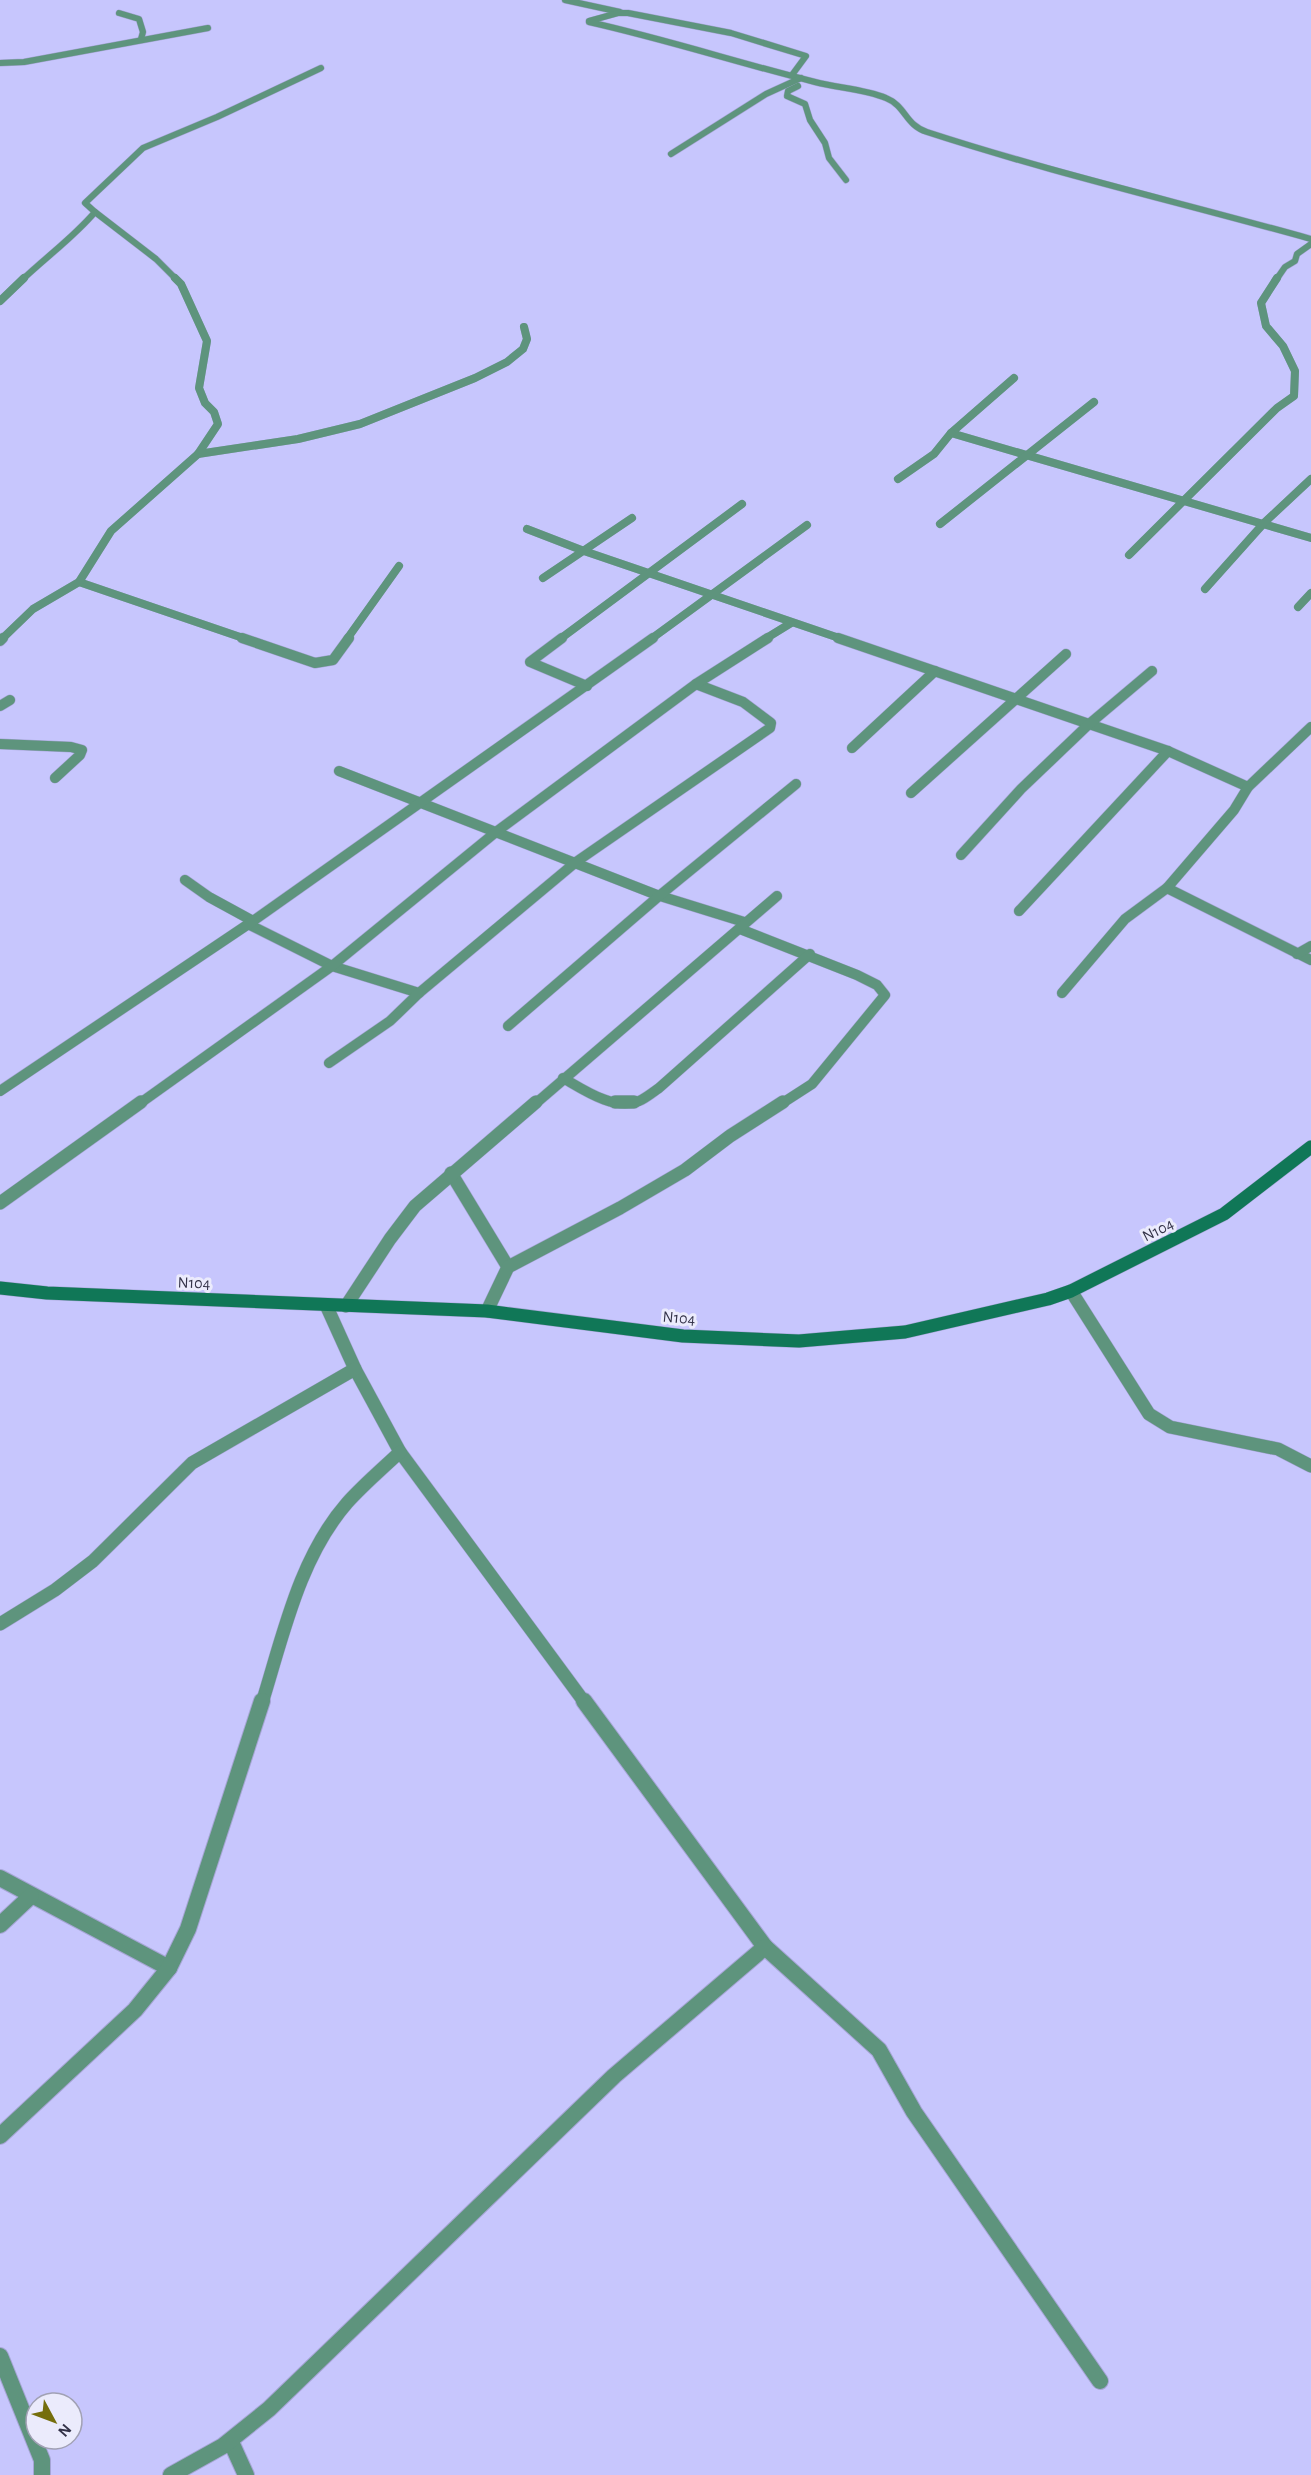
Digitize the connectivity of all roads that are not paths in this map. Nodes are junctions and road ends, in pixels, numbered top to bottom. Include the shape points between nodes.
1 (565, 0) edge
2 (119, 13) dead end
3 (624, 13) junction
4 (661, 20) junction
5 (654, 24) dead end
6 (208, 28) dead end
7 (646, 29) dead end
8 (639, 33) junction
9 (141, 39) junction
10 (0, 63) edge
11 (321, 68) dead end
12 (792, 75) junction
13 (803, 78) junction
14 (671, 154) dead end
15 (846, 180) dead end
16 (95, 212) junction
17 (1311, 238) edge
18 (1311, 244) edge
19 (0, 301) edge
20 (524, 327) dead end
21 (1014, 378) dead end
22 (1094, 402) dead end
23 (951, 433) junction
24 (198, 454) junction
25 (1029, 455) junction
26 (898, 479) dead end
27 (1311, 479) edge
28 (1184, 499) junction
29 (742, 504) dead end
30 (632, 518) dead end
31 (940, 524) dead end
32 (1264, 524) junction
33 (807, 525) dead end
34 (527, 529) dead end
35 (1311, 538) edge
36 (584, 551) junction
37 (1129, 555) dead end
38 (399, 566) dead end
39 (649, 573) junction
40 (543, 578) dead end
41 (79, 582) junction
42 (1205, 589) dead end
43 (1311, 593) edge
44 (712, 594) junction
45 (1298, 607) dead end
46 (791, 623) junction
47 (0, 641) edge
48 (1066, 654) dead end
49 (935, 671) junction
50 (1152, 671) dead end
51 (696, 684) junction
52 (587, 686) junction
53 (1016, 699) junction
54 (10, 700) dead end
55 (0, 706) edge
56 (1088, 725) junction
57 (1311, 727) edge
58 (0, 744) edge
59 (852, 748) dead end
60 (1168, 751) junction
61 (339, 771) dead end
62 (55, 778) dead end
63 (796, 784) dead end
64 (1248, 787) junction
65 (911, 793) dead end
66 (424, 801) junction
67 (496, 832) junction
68 (961, 855) dead end
69 (576, 862) junction
70 (185, 880) dead end
71 (1167, 888) junction
72 (660, 896) junction
73 (777, 896) dead end
74 (1019, 911) dead end
75 (251, 922) junction
76 (742, 925) junction
77 (1311, 946) edge
78 (810, 954) junction
79 (1297, 954) junction
80 (1311, 960) edge
81 (332, 966) junction
82 (419, 993) junction
83 (1062, 993) dead end
84 (507, 1026) dead end
85 (329, 1063) dead end
86 (563, 1078) junction
87 (0, 1091) edge
88 (1311, 1147) edge
89 (451, 1173) junction
90 (0, 1203) edge
91 (508, 1268) junction
92 (0, 1288) edge
93 (1071, 1291) junction
94 (326, 1305) junction
95 (346, 1306) junction
96 (487, 1311) junction
97 (355, 1369) junction
98 (400, 1452) junction
99 (1311, 1466) edge
100 (0, 1624) edge
101 (0, 1878) edge
102 (31, 1896) junction
103 (0, 1925) edge
104 (765, 1947) junction
105 (169, 1968) junction
106 (0, 2136) edge
107 (0, 2356) edge
108 (1100, 2381) dead end
109 (231, 2442) junction
110 (42, 2475) edge
111 (171, 2475) edge
112 (246, 2475) edge

1 - 3 street
2 - 9 street via 139,18
3 - 4 street
3 - 8 street via 589,21
4 - 5 street
4 - 12 street via 731,33 804,55
6 - 9 street
7 - 8 street
8 - 12 street
9 - 10 street via 24,62
11 - 16 street via 143,148 86,203
12 - 13 street
13 - 14 street via 766,94
13 - 15 street via 787,96 805,104 830,158
13 - 17 street via 892,100 915,128 1008,158
16 - 19 street
16 - 24 street via 156,259 181,284 207,341 199,388 218,424
18 - 28 street via 1285,267 1261,303 1266,326 1283,346 1295,371 1294,396
20 - 24 street via 524,349 507,362 360,424 298,439
21 - 23 street
22 - 25 street
23 - 25 street
23 - 26 street via 934,454
24 - 41 street via 111,531
25 - 28 street
25 - 31 street
27 - 32 street
28 - 32 street
28 - 37 street
29 - 39 street
30 - 36 street
32 - 35 street
32 - 42 street
33 - 44 street
34 - 36 street
36 - 39 street
36 - 40 street
38 - 41 street via 333,660 325,663 315,663
39 - 44 street
39 - 52 street via 530,662
41 - 47 street via 33,609
43 - 45 street
44 - 46 street
44 - 52 street
46 - 49 street
46 - 51 street
48 - 53 street
49 - 53 street
49 - 59 street
50 - 56 street
51 - 67 street
51 - 69 street via 743,702 771,723 770,728
52 - 66 street
53 - 56 street
53 - 65 street
54 - 55 street
56 - 60 street
56 - 68 street via 1021,789
57 - 64 street
58 - 62 street via 82,750
60 - 64 street
60 - 74 street
61 - 66 street
63 - 72 street
64 - 71 street via 1234,810
66 - 67 street
66 - 75 street
67 - 69 street
67 - 81 street
69 - 72 street
69 - 82 street
70 - 75 street
71 - 79 street
71 - 83 street via 1125,919
72 - 76 street
72 - 84 street
73 - 76 street
75 - 81 street
75 - 87 street
76 - 78 street
76 - 86 street
77 - 79 street
78 - 86 street via 659,1088 638,1101 623,1104 601,1098
78 - 91 street via 877,985 885,995 812,1084 685,1170
79 - 80 street
81 - 82 street
81 - 90 street
82 - 85 street via 390,1021
86 - 89 street
88 - 93 street, N104 / N104 via 1224,1214
89 - 91 street
89 - 95 street via 415,1206
91 - 96 street
92 - 94 street, N104 / N104
93 - 96 street, N104 / N104 via 904,1332 799,1341 683,1336
93 - 99 street via 1149,1414 1170,1428 1270,1447
94 - 95 street, N104 / N104
94 - 97 street
95 - 96 street, N104 / N104
97 - 98 street
97 - 100 street via 192,1463 75,1576
98 - 104 street
98 - 105 street via 346,1504 302,1579 188,1929
101 - 102 street
102 - 103 street
102 - 105 street
104 - 108 street via 879,2050 914,2112
104 - 109 street via 614,2076
105 - 106 street via 135,2010
107 - 110 street via 42,2460
109 - 111 street
109 - 112 street

